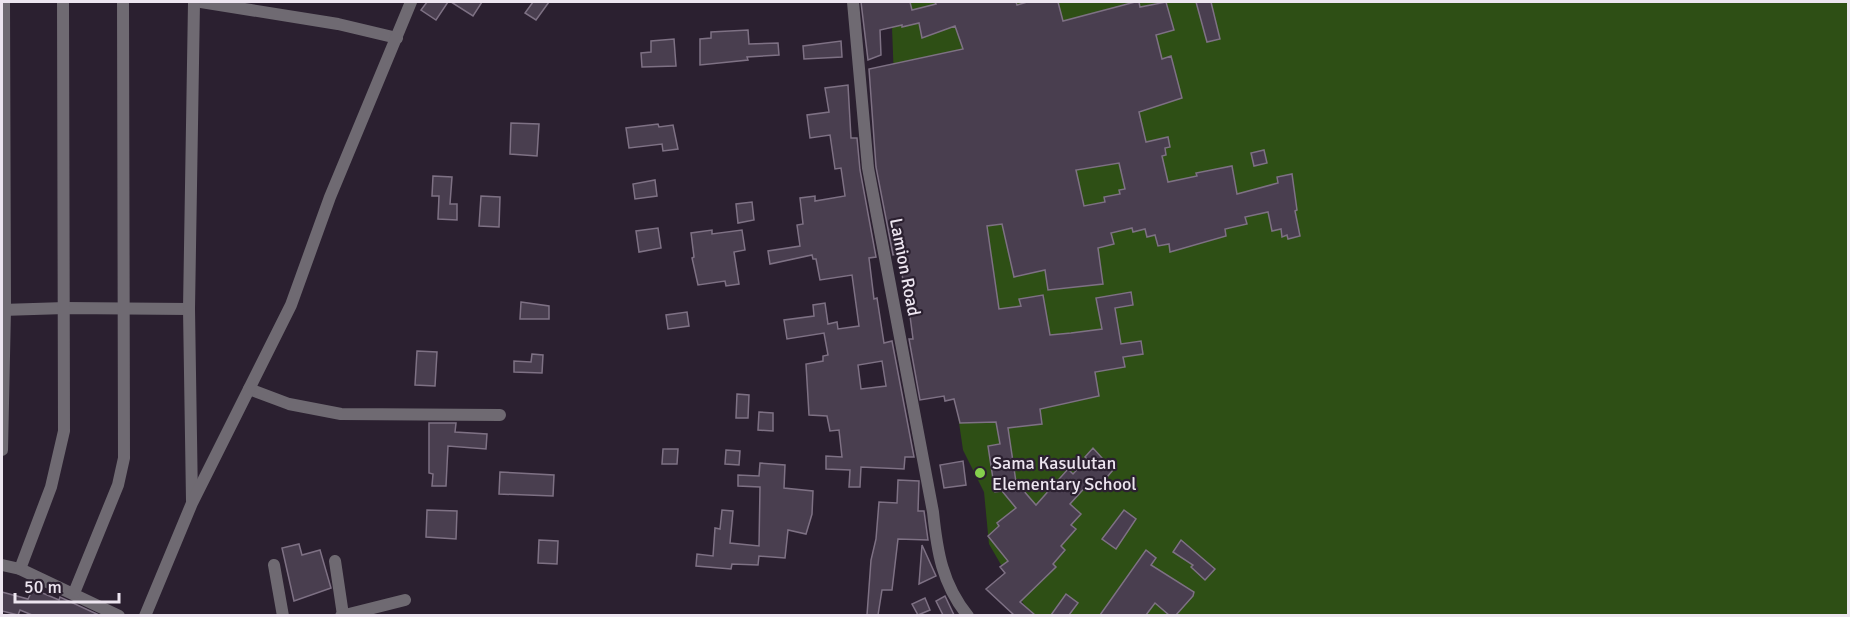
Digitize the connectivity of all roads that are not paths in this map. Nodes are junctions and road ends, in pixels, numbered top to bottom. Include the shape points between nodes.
1 (4, 2) edge
2 (63, 2) edge
3 (123, 2) edge
4 (194, 2) edge
5 (201, 2) edge
6 (411, 2) edge
7 (853, 2) edge
8 (397, 38) junction
9 (65, 308) junction
10 (123, 308) junction
11 (189, 309) junction
12 (3, 310) edge
13 (249, 389) junction
14 (500, 415) dead end
15 (2, 450) edge
16 (192, 503) junction
17 (335, 561) dead end
18 (2, 565) edge
19 (274, 565) dead end
20 (20, 569) junction
21 (74, 593) junction
22 (405, 600) dead end
23 (119, 615) edge
24 (145, 615) edge
25 (283, 615) edge
26 (342, 615) edge
27 (968, 615) edge

1 - 12 street
2 - 9 street
3 - 10 street
4 - 11 street
5 - 8 street via 338,24
6 - 8 street
7 - 27 street, Lamion Road via 868,168 942,572
8 - 13 street via 330,197 291,305
9 - 10 street
9 - 12 street
9 - 20 street via 61,453
10 - 11 street
10 - 21 street via 122,472
11 - 16 street
12 - 15 street
13 - 14 street via 289,404 341,414
13 - 16 street
16 - 24 street
17 - 26 street
18 - 20 street
19 - 25 street
20 - 21 street
21 - 23 street
22 - 26 street

